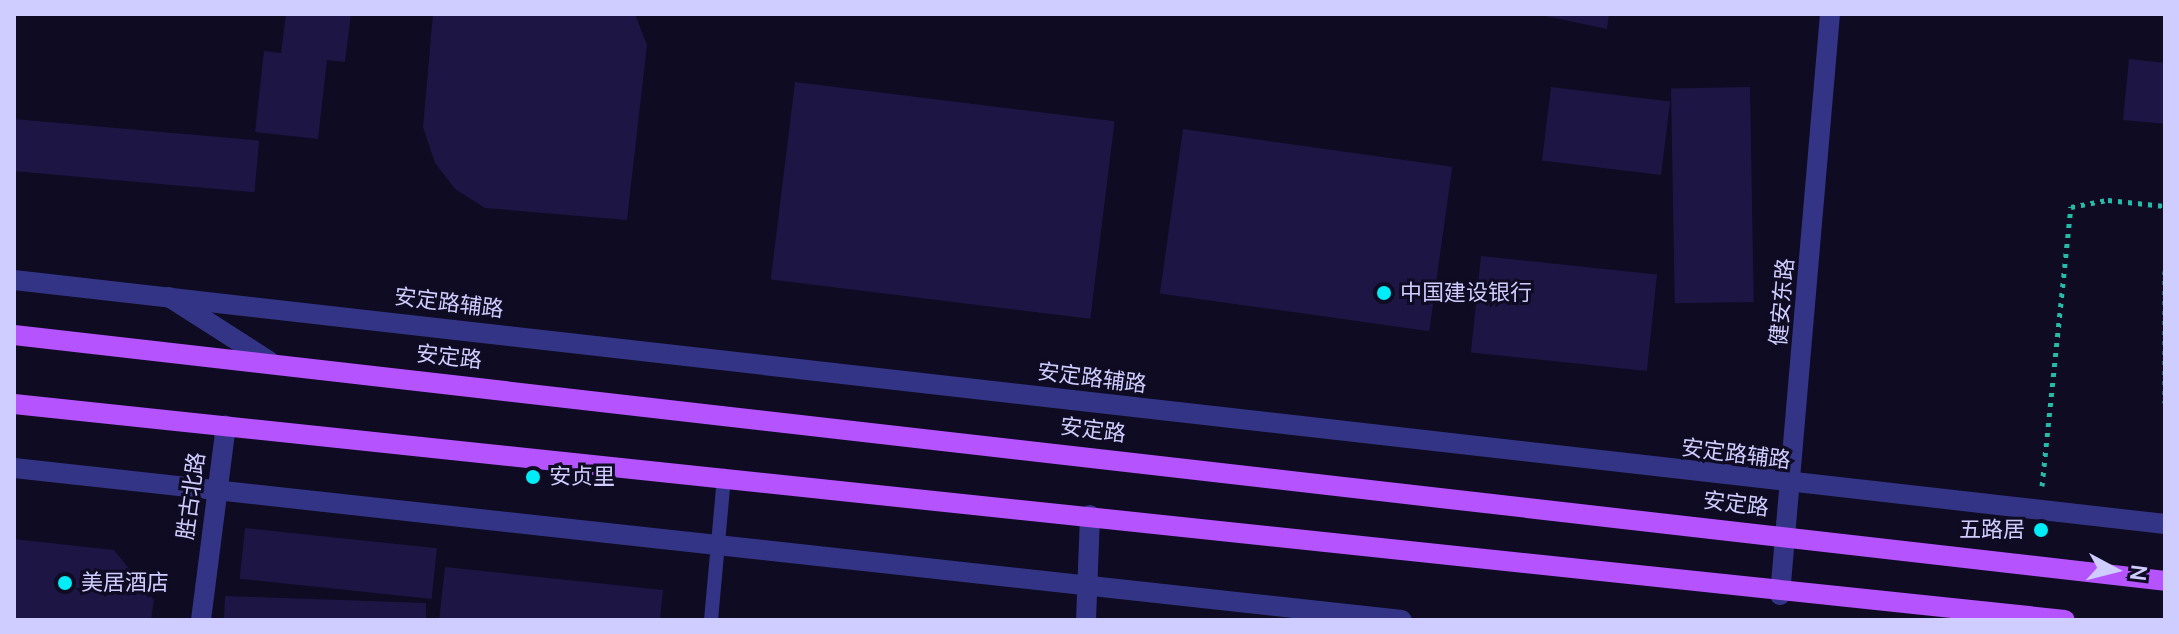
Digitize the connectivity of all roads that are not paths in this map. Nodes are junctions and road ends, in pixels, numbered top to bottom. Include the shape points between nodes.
1 (1830, 14) edge
2 (14, 280) edge
3 (162, 293) junction
4 (14, 335) edge
5 (269, 361) junction
6 (14, 404) edge
7 (226, 426) junction
8 (14, 468) edge
9 (724, 476) junction
10 (1791, 485) junction
11 (214, 489) junction
12 (1090, 515) junction
13 (2165, 524) edge
14 (1787, 534) junction
15 (720, 545) junction
16 (2165, 581) edge
17 (1088, 585) junction
18 (1780, 595) junction
19 (201, 620) edge
20 (711, 620) edge
21 (1086, 620) edge
22 (1402, 620) edge
23 (2065, 620) edge

1 - 10 street, 健安东路
2 - 3 street, 安定路辅路
3 - 5 street
3 - 10 street, 安定路辅路
4 - 5 main road, 安定路
5 - 14 main road, 安定路
6 - 7 main road
7 - 9 main road
7 - 11 street, 胜古北路
8 - 11 street
9 - 12 main road
9 - 15 lane
10 - 13 street, 安定路辅路
10 - 14 street, 健安东路
11 - 15 street
11 - 19 street, 胜古北路
12 - 17 street
12 - 18 main road
14 - 16 main road, 安定路
14 - 18 street, 健安东路
15 - 17 street
15 - 20 lane
17 - 21 street
17 - 22 street
18 - 23 main road

